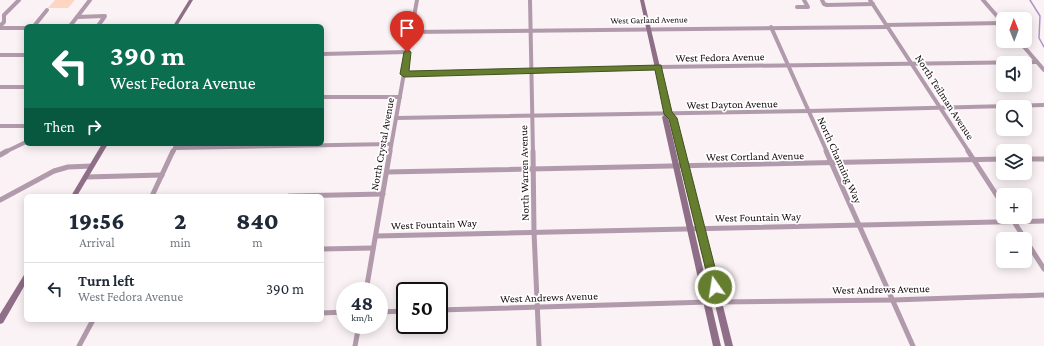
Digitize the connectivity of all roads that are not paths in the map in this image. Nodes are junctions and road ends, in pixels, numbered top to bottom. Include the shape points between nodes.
1 (19, 0) edge
2 (90, 0) edge
3 (191, 0) edge
4 (417, 0) edge
5 (530, 0) edge
6 (642, 0) edge
7 (804, 0) edge
8 (822, 0) edge
9 (870, 0) edge
10 (983, 0) edge
11 (873, 4) junction
12 (797, 7) dead end
13 (47, 10) dead end
14 (0, 11) edge
15 (8, 11) junction
16 (996, 15) edge
17 (77, 17) junction
18 (996, 23) edge
19 (36, 24) edge
20 (72, 24) edge
21 (99, 24) edge
22 (176, 24) edge
23 (887, 26) junction
24 (0, 27) edge
25 (771, 27) junction
26 (24, 28) edge
27 (648, 28) junction
28 (529, 30) junction
29 (411, 32) junction
30 (1025, 48) edge
31 (407, 52) junction
32 (324, 54) edge
33 (0, 55) edge
34 (24, 55) edge
35 (1037, 62) junction
36 (910, 63) junction
37 (788, 65) junction
38 (658, 67) junction
39 (530, 70) junction
40 (1044, 70) edge
41 (404, 74) junction
42 (0, 87) edge
43 (24, 87) edge
44 (324, 97) edge
45 (400, 97) junction
46 (1044, 106) edge
47 (940, 108) junction
48 (809, 112) junction
49 (668, 114) junction
50 (532, 115) junction
51 (396, 118) junction
52 (0, 126) edge
53 (24, 126) edge
54 (24, 143) edge
55 (391, 144) junction
56 (324, 145) edge
57 (104, 146) edge
58 (176, 146) edge
59 (0, 155) edge
60 (996, 159) edge
61 (1032, 159) edge
62 (1044, 159) edge
63 (973, 160) junction
64 (831, 163) junction
65 (92, 166) junction
66 (677, 166) junction
67 (685, 166) junction
68 (533, 168) junction
69 (387, 172) junction
70 (162, 175) junction
71 (86, 177) junction
72 (75, 194) edge
73 (153, 194) edge
74 (383, 194) junction
75 (996, 194) edge
76 (324, 195) edge
77 (0, 200) edge
78 (1032, 221) edge
79 (1044, 221) edge
80 (996, 222) edge
81 (859, 225) junction
82 (691, 228) junction
83 (701, 228) junction
84 (534, 232) junction
85 (376, 236) junction
86 (373, 248) junction
87 (324, 249) edge
88 (1032, 250) edge
89 (1044, 269) edge
90 (24, 280) edge
91 (367, 282) edge
92 (1044, 295) edge
93 (893, 300) junction
94 (708, 302) junction
95 (718, 302) junction
96 (538, 308) junction
97 (448, 310) edge
98 (336, 312) edge
99 (324, 313) edge
100 (0, 321) edge
101 (92, 322) edge
102 (357, 334) edge
103 (79, 346) edge
104 (355, 346) edge
105 (539, 346) edge
106 (717, 346) edge
107 (729, 346) edge
108 (913, 346) edge

1 - 15 street
2 - 17 street
3 - 22 main road
4 - 29 street, North Crystal Avenue
5 - 28 street, North Warren Avenue
6 - 27 main road
7 - 12 street via 808,8
8 - 11 street via 827,5
9 - 11 street, North Teilman Avenue
10 - 16 street
11 - 23 street, North Teilman Avenue
13 - 19 street
14 - 15 street
15 - 24 street
17 - 20 street
17 - 21 street via 105,16
18 - 23 street, West Garland Avenue
23 - 25 street, West Garland Avenue
23 - 36 street, North Teilman Avenue
24 - 26 street
25 - 27 street, West Garland Avenue
25 - 37 street, North Channing Way
27 - 28 street, West Garland Avenue
27 - 38 main road
28 - 29 street, West Garland Avenue
28 - 39 street, North Warren Avenue
29 - 31 street, North Crystal Avenue
30 - 35 street
31 - 32 street
31 - 41 street, North Crystal Avenue
33 - 34 street
35 - 36 street, West Fedora Avenue
35 - 40 street
36 - 37 street, West Fedora Avenue
36 - 47 street, North Teilman Avenue
37 - 38 street, West Fedora Avenue
37 - 48 street, North Channing Way
38 - 39 street, West Fedora Avenue
38 - 49 main road
39 - 41 street, West Fedora Avenue
39 - 50 street, North Warren Avenue
41 - 45 street, North Crystal Avenue
42 - 43 street
44 - 45 street
45 - 51 street, North Crystal Avenue
46 - 47 street, West Dayton Avenue
47 - 48 street, West Dayton Avenue
47 - 63 street, North Teilman Avenue
48 - 49 street, West Dayton Avenue
48 - 64 street, North Channing Way
49 - 50 street, West Dayton Avenue
49 - 66 main road via 665,117
49 - 67 main road via 673,118
50 - 51 street, West Dayton Avenue
50 - 68 street, North Warren Avenue
51 - 55 street, North Crystal Avenue
52 - 53 street
54 - 59 street
55 - 56 street
55 - 69 street, North Crystal Avenue
57 - 65 main road
58 - 70 street
60 - 63 street, West Cortland Avenue
61 - 62 street
63 - 64 street, West Cortland Avenue
63 - 75 street, North Teilman Avenue
64 - 67 street, West Cortland Avenue
64 - 81 street, North Channing Way
65 - 71 main road
65 - 77 street via 68,167 54,171
66 - 67 street, West Cortland Avenue
66 - 68 street, West Cortland Avenue
66 - 82 main road
67 - 83 main road
68 - 69 street, West Cortland Avenue
68 - 84 street, North Warren Avenue
69 - 74 street, North Crystal Avenue
70 - 71 street
70 - 73 street
71 - 72 main road
74 - 76 street
74 - 85 street, North Crystal Avenue
78 - 79 street, West Fountain Way
80 - 81 street, West Fountain Way
81 - 83 street, West Fountain Way
81 - 93 street, North Channing Way
82 - 83 street, West Fountain Way
82 - 84 street, West Fountain Way
82 - 94 main road
83 - 95 main road
84 - 85 street, West Fountain Way
84 - 96 street, North Warren Avenue
85 - 86 street, North Crystal Avenue
86 - 87 street
86 - 91 street, North Crystal Avenue
88 - 89 street
90 - 100 main road
92 - 93 street, West Andrews Avenue
93 - 95 street, West Andrews Avenue
93 - 108 street, North Channing Way
94 - 96 street, West Andrews Avenue
94 - 106 main road
95 - 107 main road
96 - 97 street, West Andrews Avenue
96 - 105 street, North Warren Avenue
98 - 99 street
101 - 103 street
102 - 104 street

